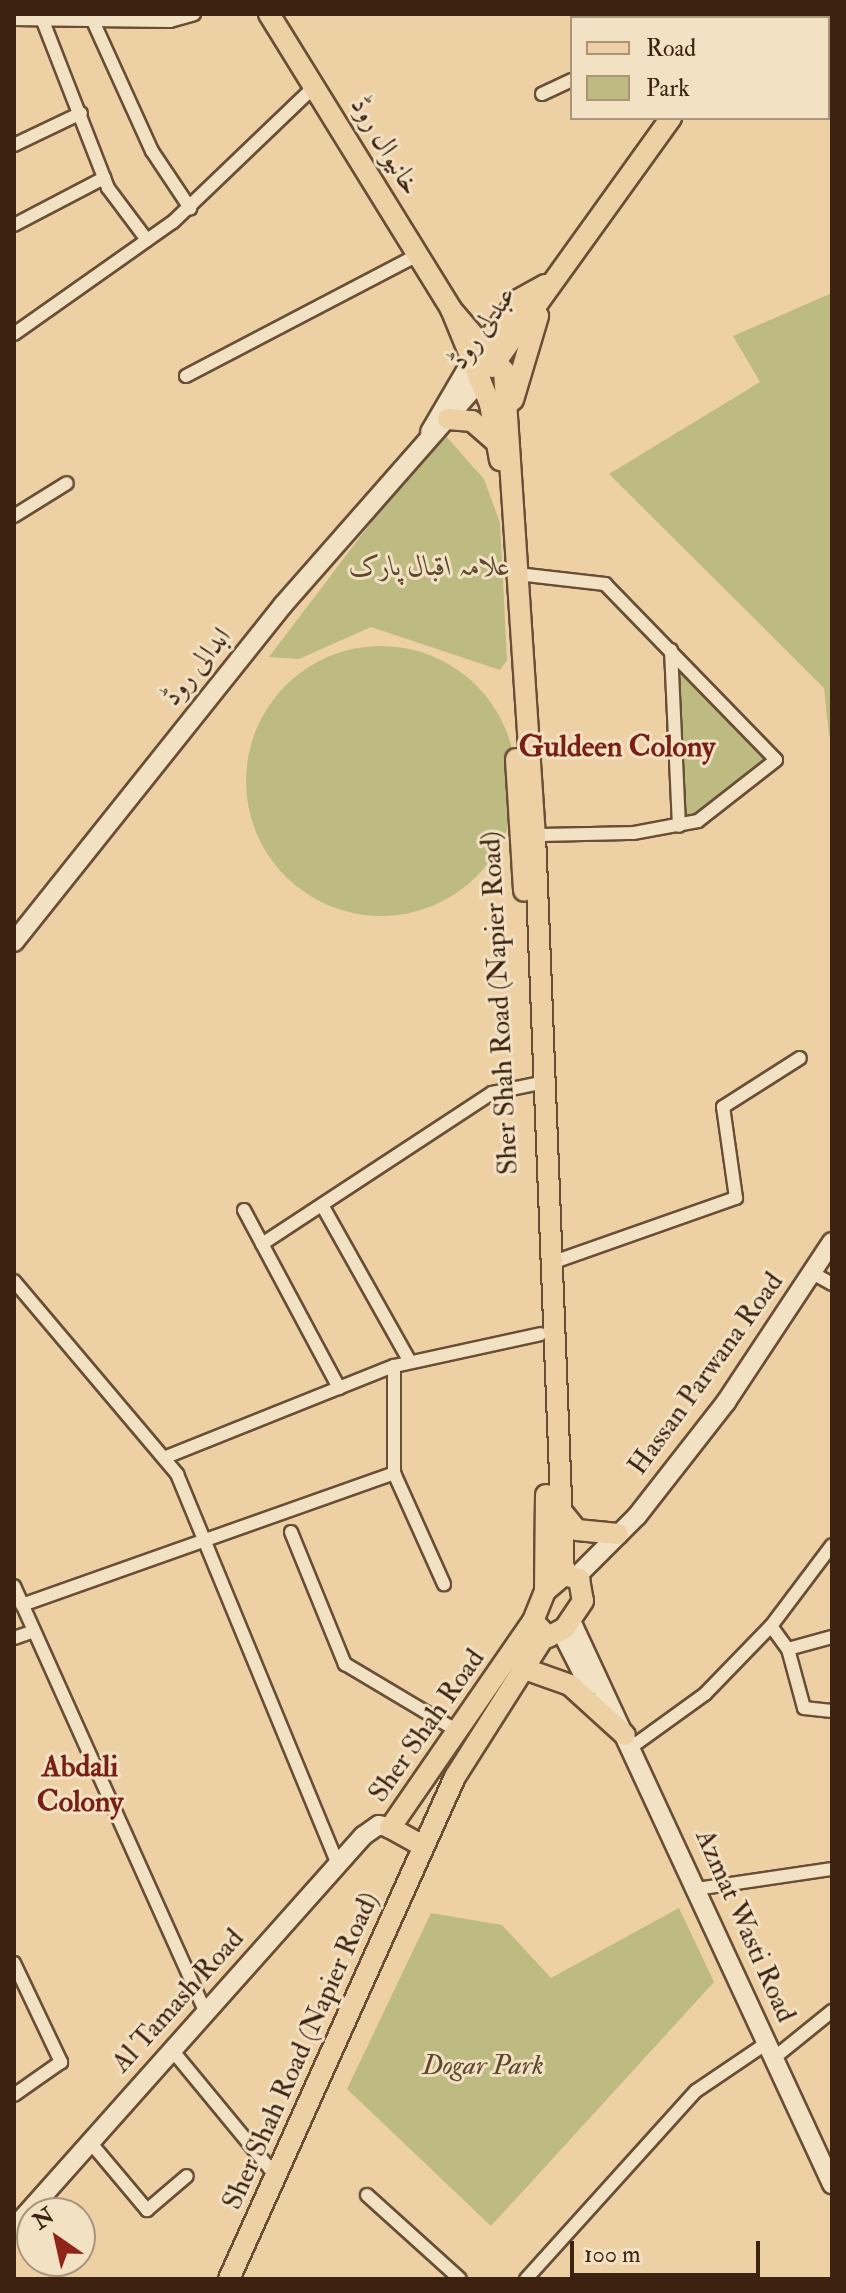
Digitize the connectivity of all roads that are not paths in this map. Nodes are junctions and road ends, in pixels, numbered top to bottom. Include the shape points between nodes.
1 (26, 14) edge
2 (194, 14) edge
3 (269, 14) edge
4 (41, 16) junction
5 (14, 19) edge
6 (93, 21) junction
7 (570, 81) edge
8 (316, 85) junction
9 (542, 94) dead end
10 (81, 113) junction
11 (660, 122) edge
12 (14, 145) edge
13 (104, 178) junction
14 (190, 208) junction
15 (14, 225) edge
16 (147, 240) junction
17 (417, 255) junction
18 (545, 285) junction
19 (451, 309) junction
20 (14, 334) edge
21 (492, 352) junction
22 (476, 371) junction
23 (186, 376) dead end
24 (510, 410) junction
25 (448, 419) junction
26 (430, 432) junction
27 (497, 443) junction
28 (507, 478) junction
29 (67, 483) dead end
30 (14, 516) edge
31 (517, 574) junction
32 (671, 650) junction
33 (524, 767) junction
34 (679, 826) junction
35 (535, 835) junction
36 (14, 942) edge
37 (800, 1058) dead end
38 (535, 1084) junction
39 (322, 1205) junction
40 (244, 1210) dead end
41 (832, 1242) edge
42 (262, 1244) junction
43 (551, 1263) junction
44 (814, 1274) junction
45 (14, 1281) edge
46 (832, 1284) edge
47 (541, 1334) junction
48 (410, 1362) junction
49 (394, 1366) junction
50 (339, 1388) junction
51 (166, 1457) junction
52 (394, 1473) junction
53 (552, 1505) junction
54 (291, 1532) dead end
55 (618, 1534) junction
56 (204, 1540) junction
57 (832, 1545) edge
58 (574, 1579) junction
59 (444, 1584) dead end
60 (14, 1586) edge
61 (545, 1591) junction
62 (22, 1605) junction
63 (771, 1626) junction
64 (553, 1627) junction
65 (34, 1631) junction
66 (831, 1636) edge
67 (14, 1638) edge
68 (788, 1649) junction
69 (522, 1668) junction
70 (832, 1711) edge
71 (459, 1732) junction
72 (629, 1741) junction
73 (390, 1828) junction
74 (423, 1846) junction
75 (338, 1865) junction
76 (832, 1869) edge
77 (696, 1889) junction
78 (14, 1963) edge
79 (832, 2011) edge
80 (206, 2013) junction
81 (172, 2050) junction
82 (770, 2050) junction
83 (14, 2095) edge
84 (90, 2142) junction
85 (187, 2176) dead end
86 (276, 2176) junction
87 (832, 2184) edge
88 (367, 2195) dead end
89 (14, 2228) edge
90 (451, 2276) edge
91 (229, 2279) edge
92 (526, 2279) edge

1 - 4 street
1 - 5 street
2 - 6 street
3 - 8 main road, خانیوال روڈ
4 - 6 street
4 - 10 street
6 - 14 street via 152,151
7 - 9 street
8 - 14 street via 252,139
8 - 17 main road, خانیوال روڈ
10 - 12 street
10 - 13 street
11 - 18 main road
13 - 15 street
13 - 16 street
14 - 16 street
16 - 20 street
17 - 19 main road, خانیوال روڈ
17 - 23 street
18 - 21 main road, عبدلی روڈ
18 - 24 main road
19 - 21 main road, خانیوال روڈ
19 - 22 main road, خانیوال روڈ
21 - 22 main road, عبدلی روڈ
21 - 24 main road
22 - 25 main road, عبدلی روڈ
22 - 26 main road, عبدلی روڈ
22 - 27 main road
24 - 28 main road
25 - 26 main road, عبدلی روڈ
25 - 27 main road via 472,421
26 - 36 main road, ابدالی روڈ
27 - 28 main road
28 - 31 main road, Sher Shah Road (Napier Road)
28 - 33 main road, Sher Shah Road (Napier Road)
29 - 30 street
31 - 32 street via 598,579
31 - 33 main road, Sher Shah Road (Napier Road)
32 - 34 street
32 - 34 street via 776,760 747,788
33 - 35 main road, Sher Shah Road (Napier Road)
33 - 38 main road, Sher Shah Road (Napier Road)
34 - 35 street
35 - 43 main road, Sher Shah Road (Napier Road)
37 - 43 street via 723,1107 736,1198
38 - 39 street via 492,1093
38 - 47 main road, Sher Shah Road (Napier Road)
39 - 42 street
39 - 48 street
40 - 42 street
41 - 44 main road, Hassan Parwana Road
42 - 50 street
43 - 53 main road, Sher Shah Road (Napier Road)
44 - 46 street
44 - 55 main road, Hassan Parwana Road via 726,1402
45 - 51 street
47 - 48 street
47 - 53 main road, Sher Shah Road (Napier Road)
48 - 49 street
49 - 50 street
49 - 52 street
50 - 51 street
51 - 56 street
52 - 56 street
52 - 59 street
53 - 55 main road via 577,1530
53 - 58 main road
53 - 61 main road
54 - 71 street via 345,1664
55 - 58 main road, Hassan Parwana Road
56 - 62 street
56 - 75 street
57 - 63 street
58 - 61 main road
58 - 64 main road via 583,1601
60 - 62 street
61 - 64 main road
62 - 65 street
63 - 68 street
63 - 72 street via 705,1694
64 - 69 main road, Sher Shah Road
64 - 71 main road, Sher Shah Road
64 - 72 main road, Azmat Wasti Road
65 - 67 street
65 - 80 street
66 - 68 street
68 - 70 street via 797,1698 813,1713
69 - 72 main road via 570,1685
69 - 74 main road, Sher Shah Road via 465,1758
71 - 73 main road, Sher Shah Road
72 - 77 main road, Azmat Wasti Road
73 - 74 main road, Sher Shah Road
73 - 75 main road, Al Tamash Road via 372,1828
74 - 86 main road, Sher Shah Road (Napier Road)
75 - 80 main road, Al Tamash Road
76 - 77 street
77 - 82 main road, Azmat Wasti Road
78 - 83 street via 61,2062
79 - 82 street
80 - 81 main road, Al Tamash Road
81 - 84 main road, Al Tamash Road
81 - 86 street
82 - 87 main road, Azmat Wasti Road
82 - 92 street via 696,2091
84 - 85 street via 147,2210
84 - 89 main road, Al Tamash Road
86 - 91 main road, Sher Shah Road (Napier Road)
88 - 90 street

